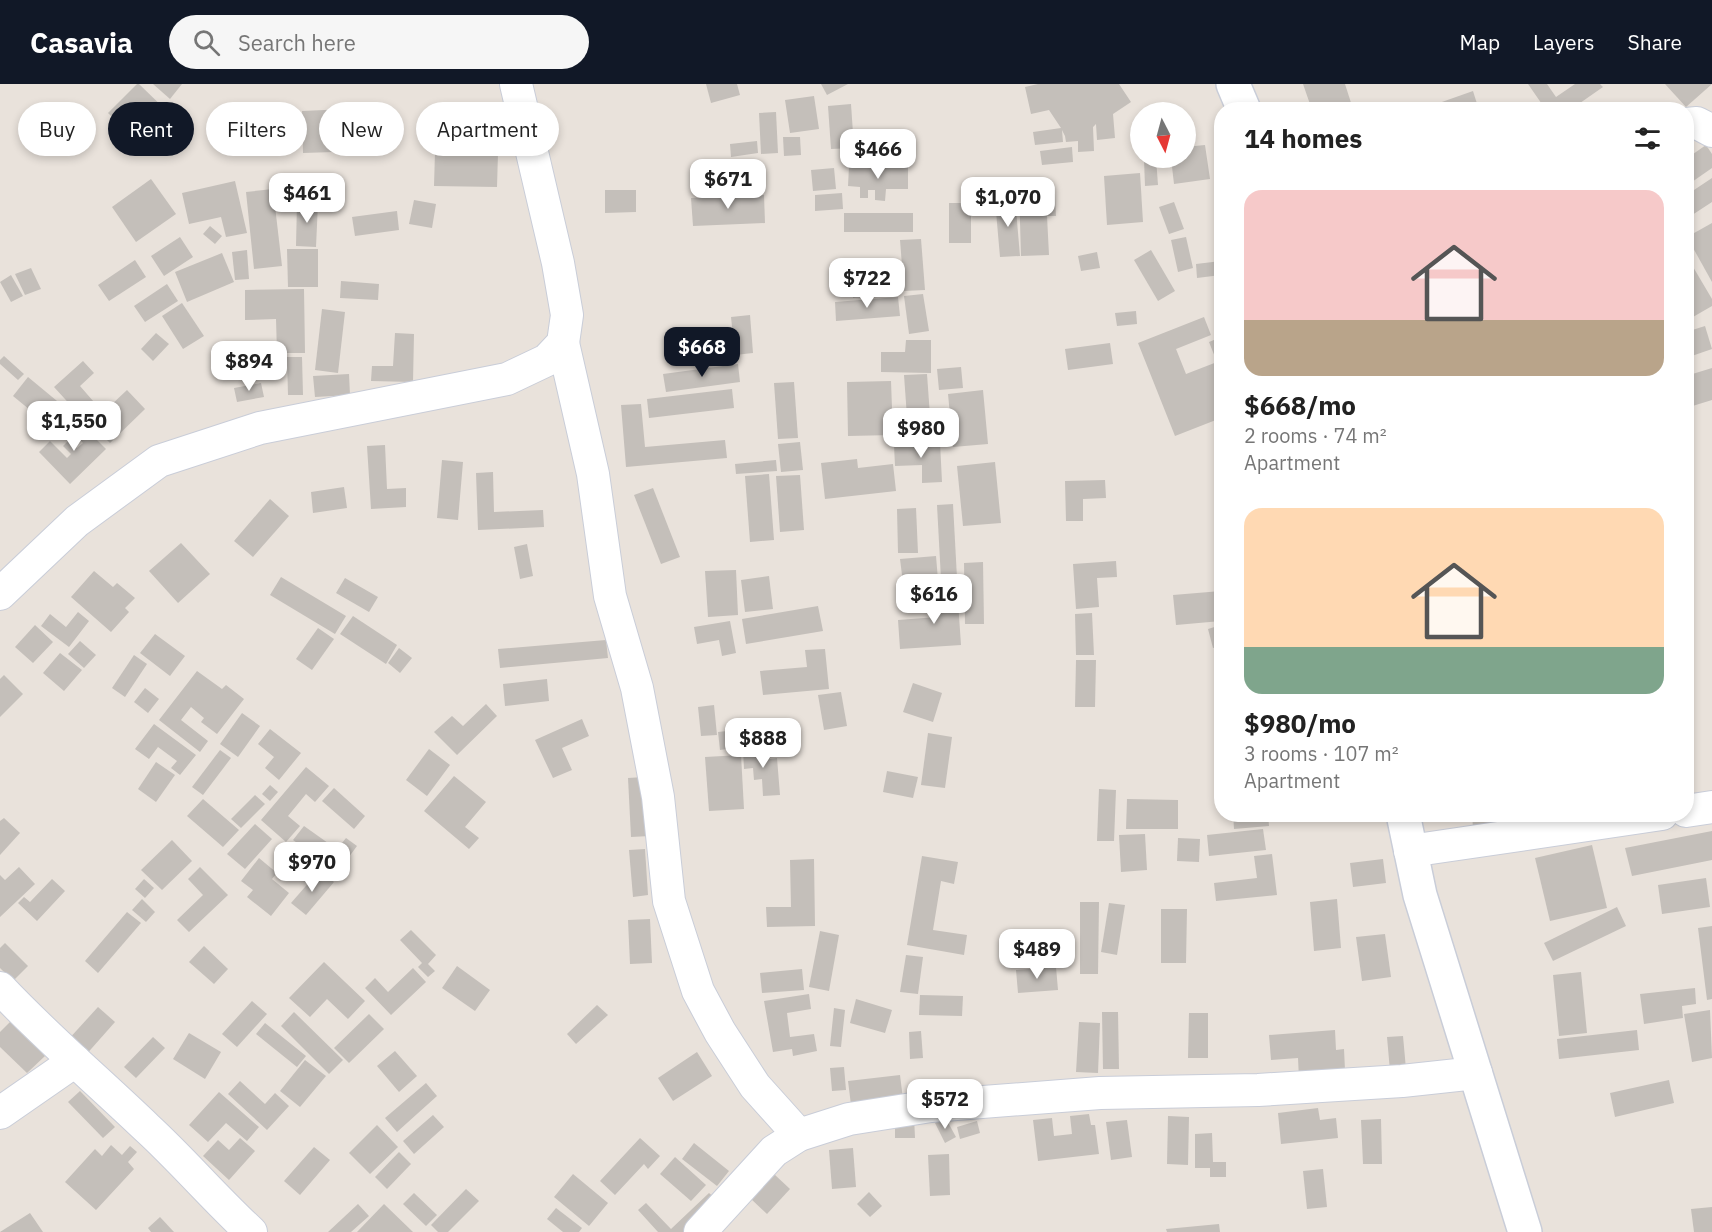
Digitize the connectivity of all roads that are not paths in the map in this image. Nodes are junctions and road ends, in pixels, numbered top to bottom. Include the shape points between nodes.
1 (516, 84) edge
2 (1233, 84) edge
3 (1241, 102) edge
4 (1694, 123) edge
5 (1712, 132) edge
6 (563, 343) junction
7 (0, 594) edge
8 (1712, 807) edge
9 (1694, 810) edge
10 (1404, 822) edge
11 (1608, 822) edge
12 (1410, 851) junction
13 (0, 988) edge
14 (75, 1061) junction
15 (1476, 1073) junction
16 (0, 1113) edge
17 (799, 1135) junction
18 (251, 1232) edge
19 (700, 1232) edge
20 (1525, 1232) edge

1 - 6 street via 558,263 567,315
2 - 3 street
4 - 5 street
6 - 7 street via 547,360 507,379 260,428 159,461 77,521
6 - 17 street via 593,474 610,596 637,688 658,797 669,901 698,991 720,1032 755,1086
8 - 9 street
10 - 12 street
11 - 12 street
12 - 15 street
13 - 14 street
14 - 16 street
14 - 18 street
15 - 17 street via 1258,1090 1100,1093 931,1106 849,1119
15 - 20 street
17 - 19 street via 774,1151

